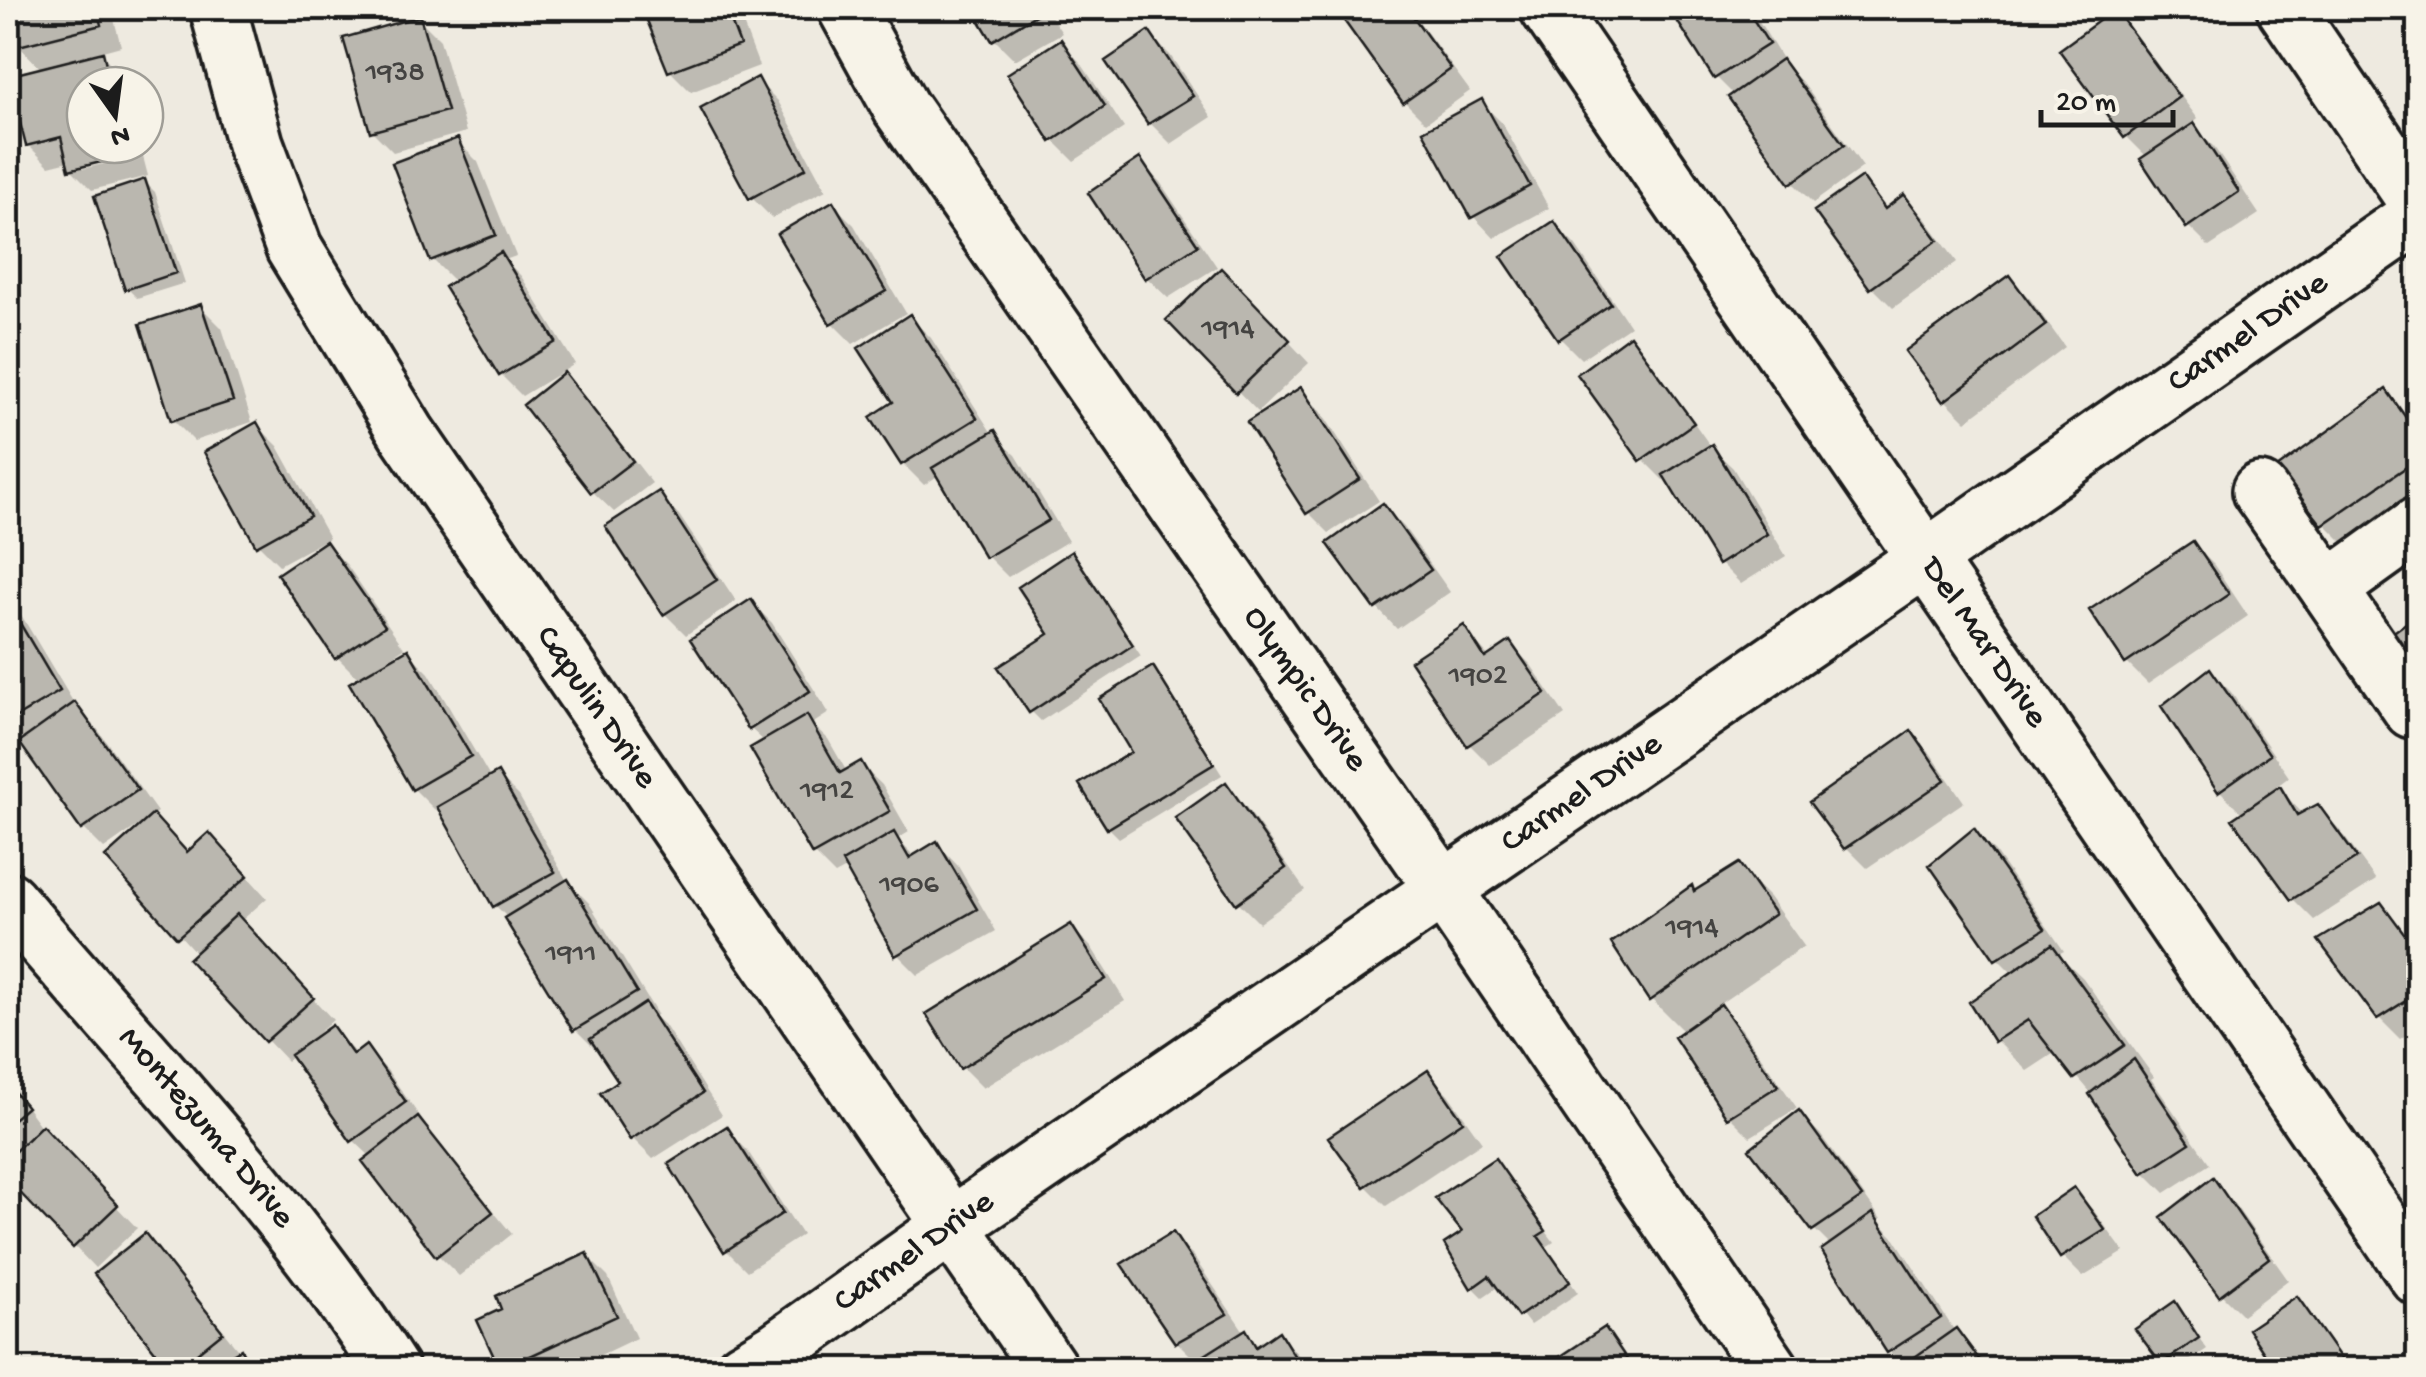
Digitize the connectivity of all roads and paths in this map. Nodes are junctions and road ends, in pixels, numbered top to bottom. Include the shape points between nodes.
1 (218, 8) edge
2 (846, 8) edge
3 (1548, 8) edge
4 (2284, 8) edge
5 (2418, 204) edge
6 (2418, 216) edge
7 (2260, 491) dead end
8 (2418, 525) edge
9 (1925, 559) junction
10 (2329, 589) junction
11 (2412, 710) dead end
12 (1444, 890) junction
13 (8, 900) edge
14 (953, 1225) junction
15 (2418, 1277) edge
16 (391, 1370) edge
17 (743, 1370) edge
18 (1050, 1370) edge
19 (1771, 1370) edge

1 - 14 street, Capulin Drive via 294,248 356,354
2 - 12 street, Olympic Drive via 901,108
3 - 9 street, Del Mar Drive
4 - 5 street
6 - 9 street, Carmel Drive
7 - 10 street
8 - 10 street
9 - 12 street, Carmel Drive
9 - 15 street, Del Mar Drive
10 - 11 street
12 - 14 street, Carmel Drive
12 - 19 street, Olympic Drive
13 - 16 street, Montezuma Drive via 266,1196
14 - 17 street, Carmel Drive
14 - 18 street, Capulin Drive

